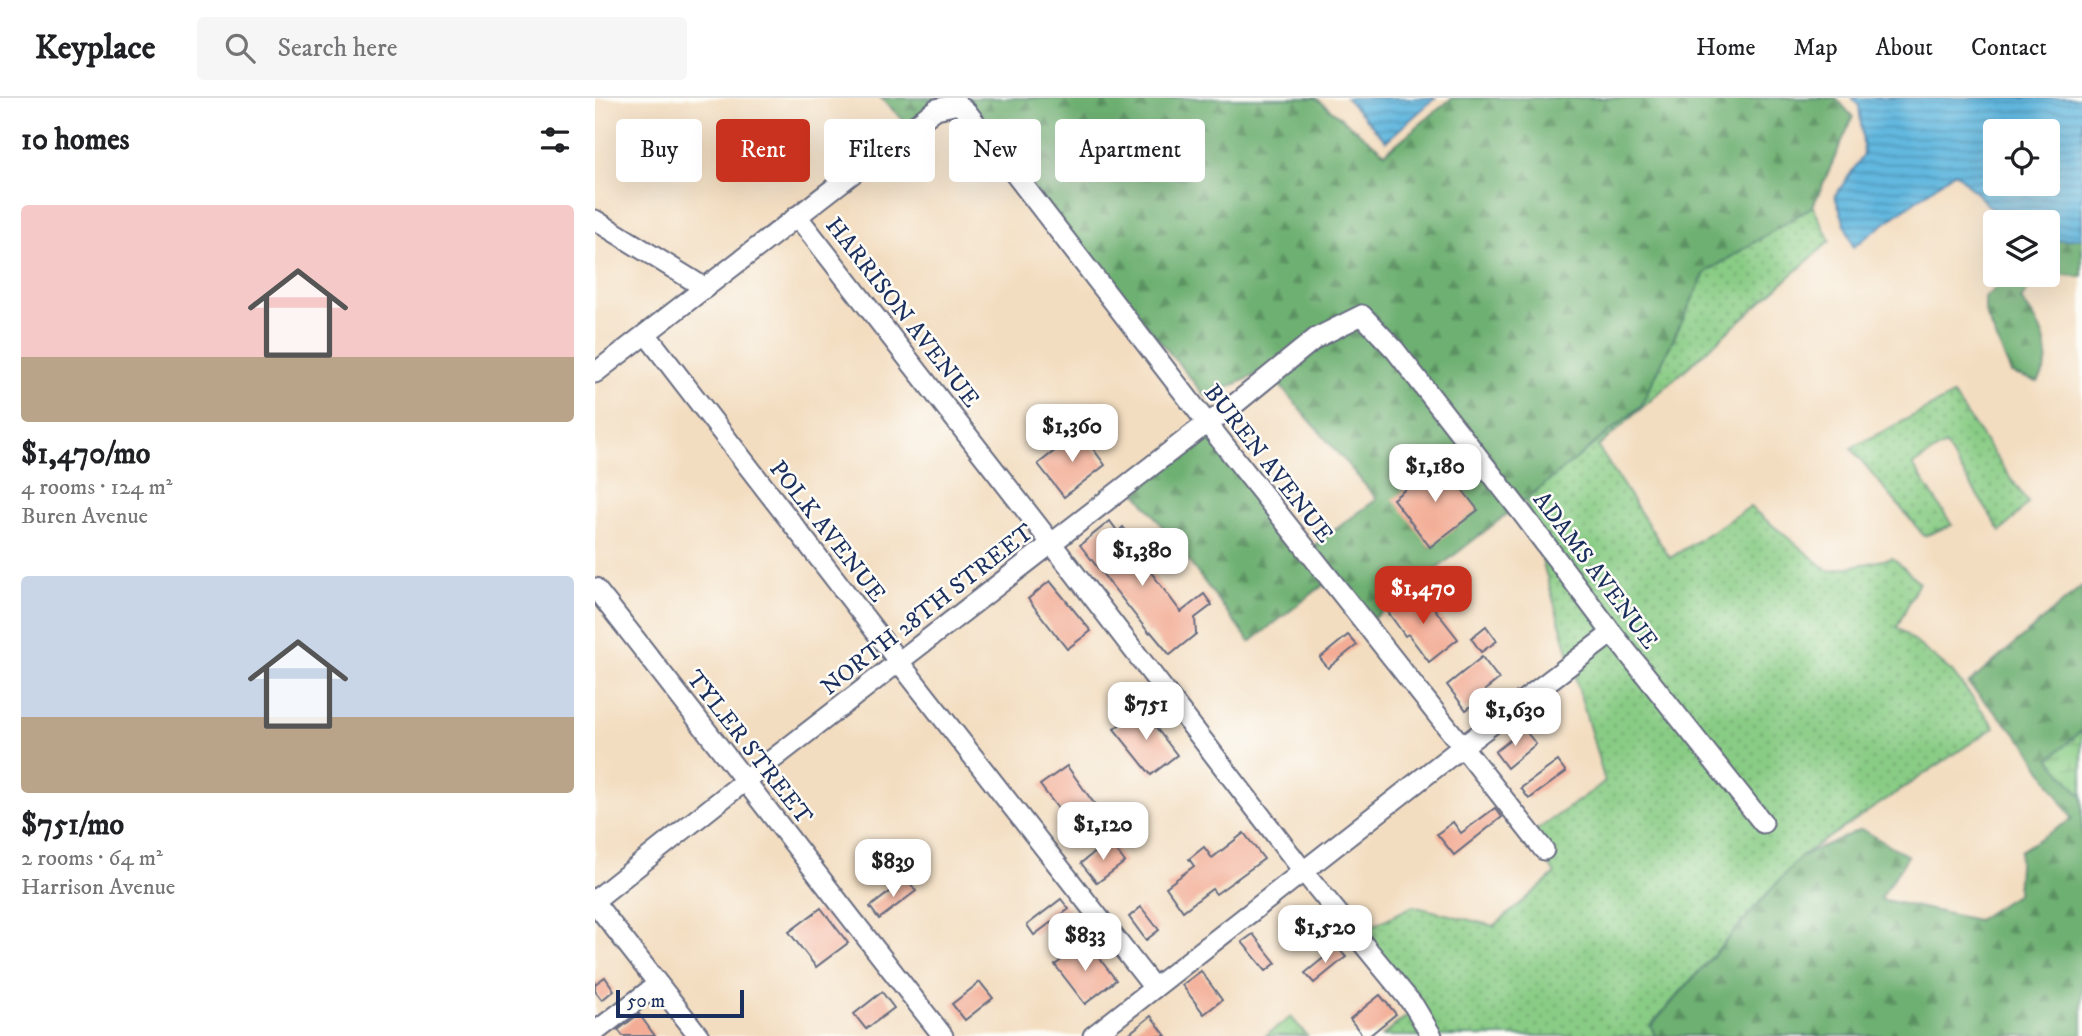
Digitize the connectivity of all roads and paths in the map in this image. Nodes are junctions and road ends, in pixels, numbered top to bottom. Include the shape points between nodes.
1 (797, 216) junction
2 (595, 220) edge
3 (705, 288) junction
4 (1362, 315) joint
5 (646, 334) junction
6 (595, 373) edge
7 (1207, 423) junction
8 (1052, 544) junction
9 (595, 588) edge
10 (1612, 633) junction
11 (899, 662) junction
12 (1462, 747) junction
13 (746, 780) junction
14 (1763, 822) dead end
15 (1544, 850) dead end
16 (1304, 872) junction
17 (595, 901) edge
18 (658, 984) junction
19 (1154, 988) junction
20 (595, 1032) edge
21 (699, 1036) edge
22 (943, 1036) edge
23 (1093, 1036) edge
24 (1432, 1036) edge

1 - 3 street
1 - 7 street, BUREN AVENUE via 936,109 958,104
1 - 8 street, HARRISON AVENUE
2 - 3 street
3 - 5 street
4 - 7 street, NORTH 28TH STREET via 1316,338
4 - 10 street, ADAMS AVENUE via 1395,350
5 - 6 street
5 - 11 street, POLK AVENUE
7 - 8 street, NORTH 28TH STREET
7 - 12 street, BUREN AVENUE
8 - 11 street, NORTH 28TH STREET
8 - 16 street, HARRISON AVENUE
9 - 13 street, TYLER STREET
10 - 12 street
10 - 14 street, ADAMS AVENUE
11 - 13 street, NORTH 28TH STREET
11 - 19 street, POLK AVENUE
12 - 15 street, BUREN AVENUE
12 - 16 street
13 - 17 street, NORTH 28TH STREET
13 - 22 street, TYLER STREET
16 - 19 street
16 - 24 street, HARRISON AVENUE via 1414,1006
17 - 18 street
18 - 20 street
18 - 21 street
19 - 23 street

